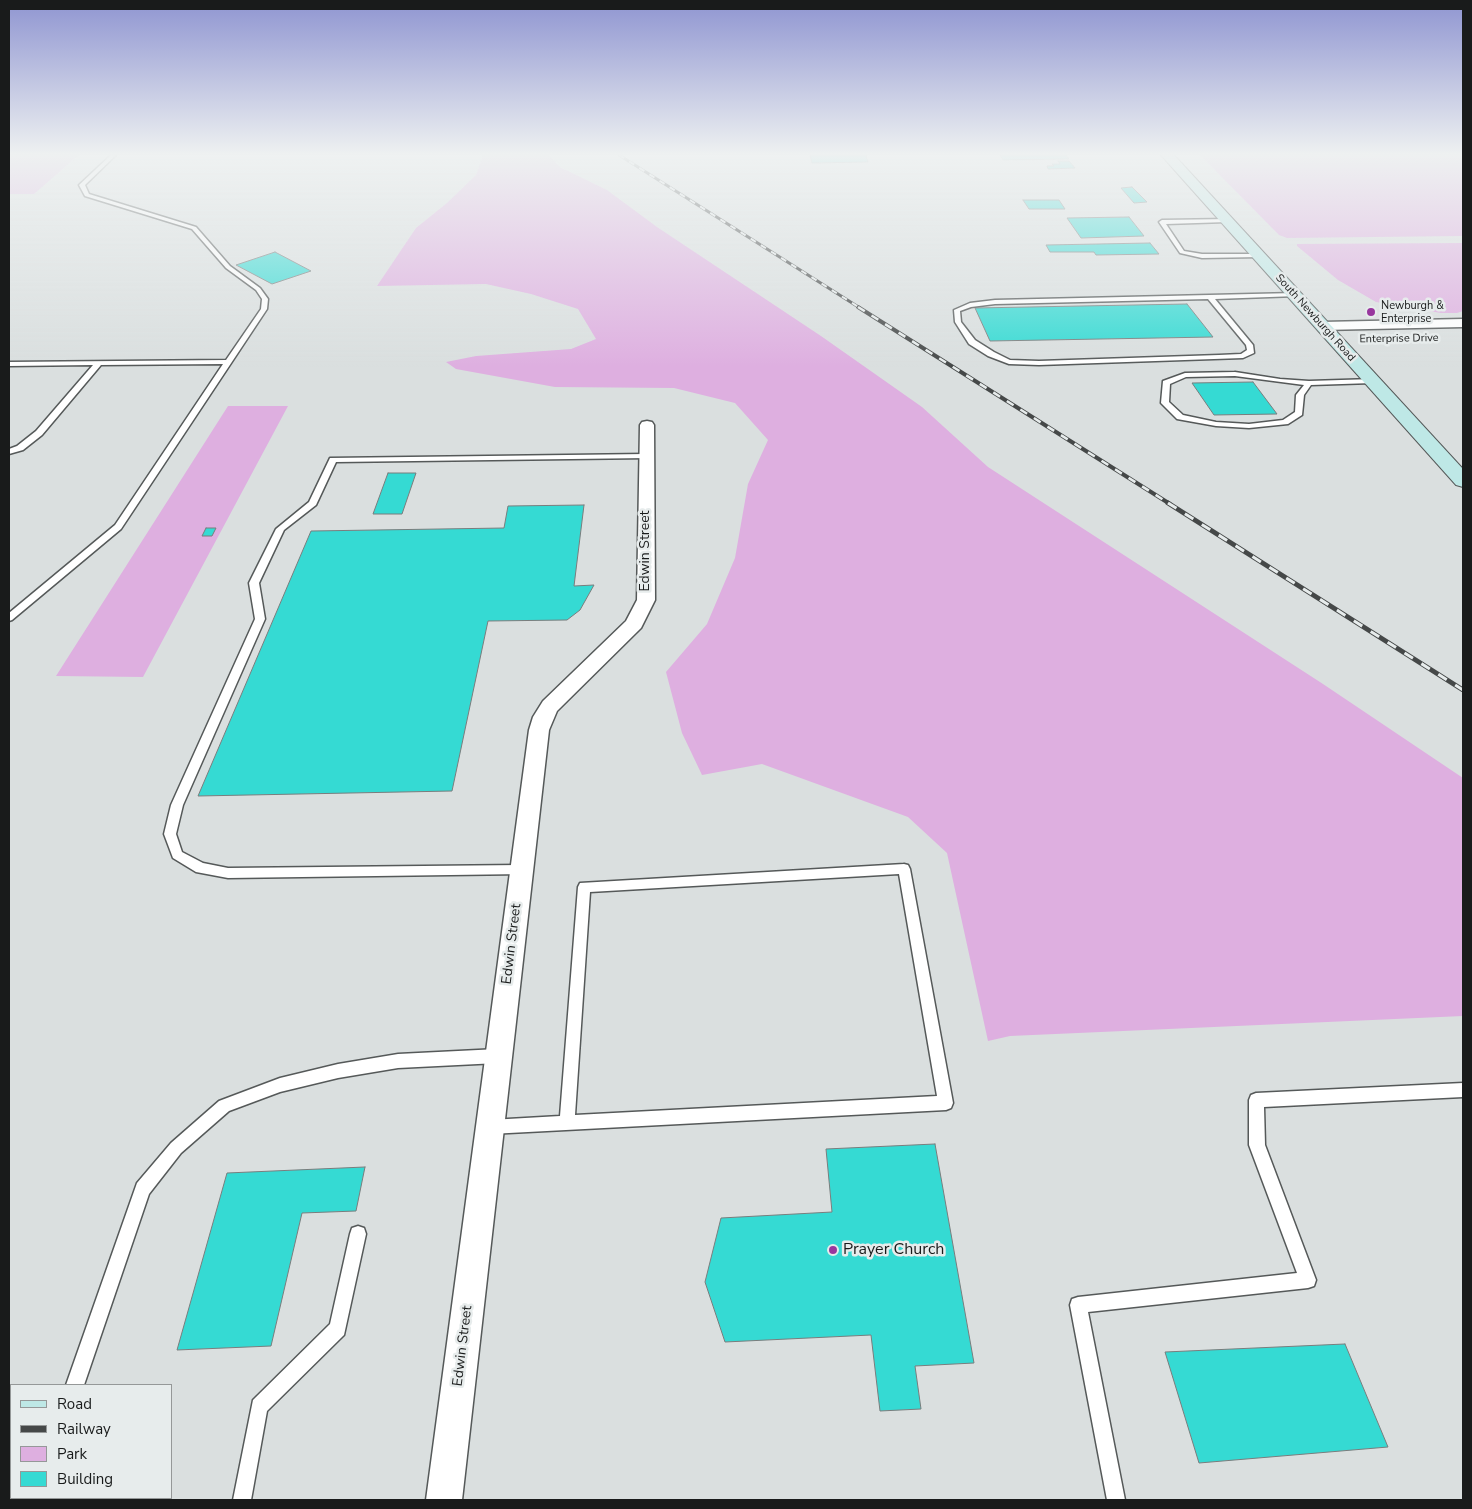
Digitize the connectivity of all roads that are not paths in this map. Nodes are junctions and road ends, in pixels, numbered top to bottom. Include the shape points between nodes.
1 (186, 225) edge
2 (1164, 225) edge
3 (1232, 225) edge
4 (1258, 256) junction
5 (1295, 295) junction
6 (1210, 297) junction
7 (1463, 323) edge
8 (1322, 326) junction
9 (229, 362) junction
10 (9, 364) edge
11 (98, 364) junction
12 (1373, 381) junction
13 (1309, 383) junction
14 (647, 425) dead end
15 (9, 452) edge
16 (646, 456) junction
17 (1463, 481) edge
18 (9, 618) edge
19 (522, 870) junction
20 (498, 1056) junction
21 (1463, 1090) edge
22 (567, 1123) junction
23 (490, 1127) junction
24 (358, 1234) dead end
25 (75, 1384) edge
26 (242, 1500) edge
27 (444, 1500) edge
28 (1116, 1500) edge

1 - 9 lane via 194,228 228,267 266,298 264,309
2 - 4 lane via 1182,252 1202,256
3 - 4 main road, South Newburgh Road
4 - 5 main road, South Newburgh Road
5 - 6 lane
5 - 8 main road, South Newburgh Road
6 - 6 lane via 995,302 957,310 958,322 972,342 1009,362 1243,356 1252,351
7 - 8 street, Enterprise Drive
8 - 12 main road, South Newburgh Road via 1344,340
9 - 11 lane
9 - 18 lane via 118,527
10 - 11 lane
11 - 15 lane via 39,433 20,448
12 - 13 lane
12 - 17 main road, South Newburgh Road
13 - 13 lane via 1235,374 1185,375 1166,383 1165,403 1180,417 1216,424 1249,426 1285,422 1299,413 1300,395
14 - 16 street, Edwin Street
16 - 19 street, Edwin Street via 646,600 634,624 550,706 543,717
16 - 19 lane via 333,460 314,503 280,529 254,583 260,619 177,805 170,834 177,855 200,868 228,873
19 - 20 street, Edwin Street
20 - 23 street, Edwin Street
20 - 25 lane via 398,1061 338,1071 280,1085 224,1106 176,1148 143,1189
21 - 28 lane via 1256,1100 1258,1145 1308,1280 1078,1305
22 - 22 lane via 946,1102 904,868 584,887
22 - 23 lane
23 - 27 street, Edwin Street
24 - 26 lane via 338,1329 259,1406

